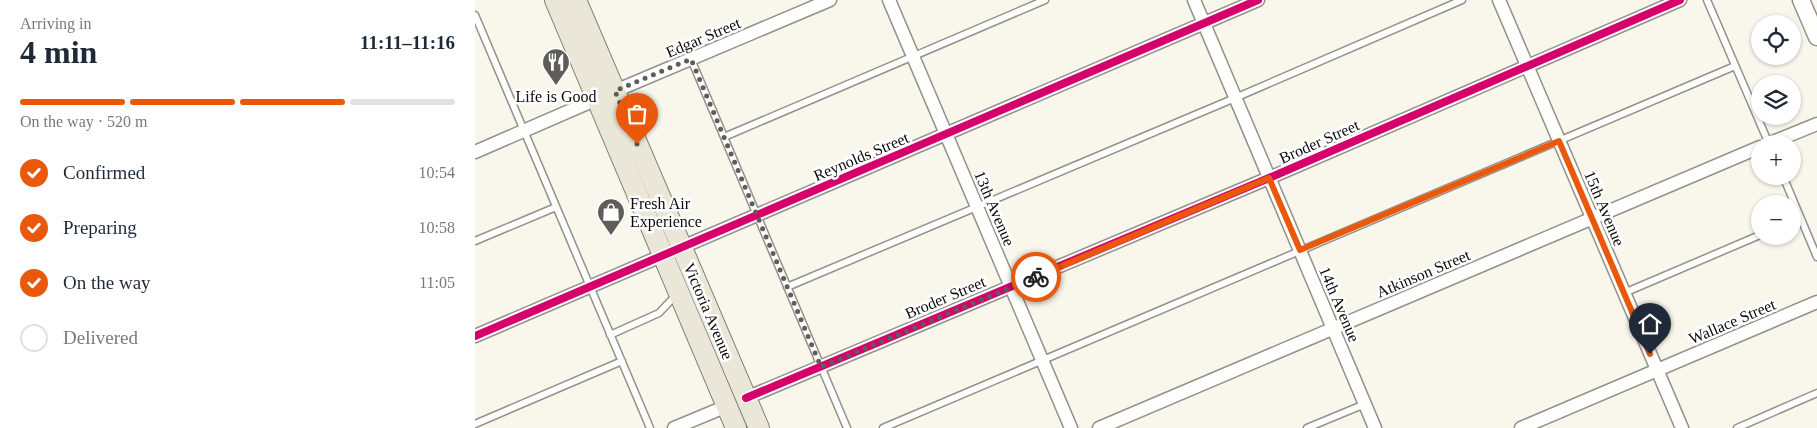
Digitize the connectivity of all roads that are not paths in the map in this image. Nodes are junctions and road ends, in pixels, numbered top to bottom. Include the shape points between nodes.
1 (555, 0) edge
2 (576, 0) edge
3 (830, 0) edge
4 (889, 0) edge
5 (1045, 0) edge
6 (1194, 0) edge
7 (1258, 0) edge
8 (1462, 0) edge
9 (1499, 0) edge
10 (1680, 0) edge
11 (1707, 0) edge
12 (1801, 0) edge
13 (475, 16) edge
14 (1204, 23) junction
15 (1817, 37) edge
16 (913, 56) junction
17 (691, 59) junction
18 (1527, 65) junction
19 (1735, 66) junction
20 (615, 91) junction
21 (1235, 98) junction
22 (597, 99) junction
23 (1817, 124) edge
24 (524, 130) junction
25 (947, 134) junction
26 (1765, 135) edge
27 (1791, 135) edge
28 (723, 137) junction
29 (1559, 141) junction
30 (1751, 151) edge
31 (475, 152) edge
32 (1269, 178) junction
33 (977, 207) junction
34 (557, 208) junction
35 (757, 216) junction
36 (1592, 217) junction
37 (1801, 220) edge
38 (1751, 239) edge
39 (475, 241) edge
40 (682, 248) junction
41 (1300, 250) junction
42 (663, 256) junction
43 (1817, 257) edge
44 (589, 287) junction
45 (787, 287) junction
46 (1011, 287) junction
47 (679, 292) junction
48 (1624, 293) junction
49 (1817, 302) edge
50 (1333, 329) junction
51 (475, 336) edge
52 (610, 336) junction
53 (1042, 360) junction
54 (622, 361) junction
55 (821, 367) junction
56 (1657, 370) junction
57 (1817, 393) edge
58 (746, 398) junction
59 (1365, 404) junction
60 (727, 406) junction
61 (475, 424) edge
62 (650, 428) edge
63 (674, 428) edge
64 (736, 428) edge
65 (759, 428) edge
66 (847, 428) edge
67 (883, 428) edge
68 (1071, 428) edge
69 (1099, 428) edge
70 (1307, 428) edge
71 (1375, 428) edge
72 (1521, 428) edge
73 (1681, 428) edge
74 (1737, 428) edge

1 - 22 main road, Victoria Avenue
2 - 20 main road, Victoria Avenue
3 - 17 street, Edgar Street
4 - 16 street, 13th Avenue
5 - 16 lane
6 - 14 street, 14th Avenue
7 - 14 street, Reynolds Street
8 - 21 lane
9 - 18 street, 15th Avenue
10 - 18 street, Broder Street
11 - 19 lane
12 - 15 street
13 - 24 lane
14 - 21 street, 14th Avenue
14 - 25 street, Reynolds Street
16 - 25 street, 13th Avenue
16 - 28 lane
17 - 20 street, Edgar Street
17 - 28 lane
18 - 29 street, 15th Avenue
18 - 32 street, Broder Street
19 - 26 lane
19 - 29 lane
20 - 40 main road, Victoria Avenue
21 - 32 street, 14th Avenue
21 - 33 lane
22 - 24 street
22 - 42 main road, Victoria Avenue
23 - 27 street
24 - 31 street
24 - 34 lane
25 - 33 street, 13th Avenue
25 - 35 street, Reynolds Street
28 - 35 lane
29 - 36 street, 15th Avenue
29 - 41 lane
30 - 36 street, Atkinson Street
32 - 41 street, 14th Avenue
32 - 46 street, Broder Street
33 - 45 lane
33 - 46 street, 13th Avenue
34 - 39 lane
34 - 44 lane
35 - 40 street, Reynolds Street
35 - 45 lane
36 - 48 street, 15th Avenue
36 - 50 street, Atkinson Street
37 - 43 lane
38 - 48 lane
40 - 42 street, Reynolds Street
40 - 58 main road, Victoria Avenue
41 - 50 street, 14th Avenue
41 - 53 lane
42 - 44 street, Reynolds Street
42 - 47 main road, Victoria Avenue
44 - 51 street, Reynolds Street
44 - 52 lane
45 - 55 lane
46 - 53 street, 13th Avenue
46 - 55 street, Broder Street
47 - 52 lane via 659,313
47 - 60 main road, Victoria Avenue
48 - 56 street, 15th Avenue
49 - 56 street, Wallace Street
50 - 59 street, 14th Avenue
50 - 69 street, Atkinson Street
52 - 54 lane
53 - 67 lane
53 - 68 street, 13th Avenue
54 - 61 lane
54 - 62 lane
55 - 58 street, Broder Street
55 - 66 lane
56 - 72 street, Wallace Street
56 - 73 street, 15th Avenue
57 - 74 lane
58 - 65 main road, Victoria Avenue
59 - 70 lane
59 - 71 street, 14th Avenue
60 - 63 street
60 - 64 main road, Victoria Avenue

